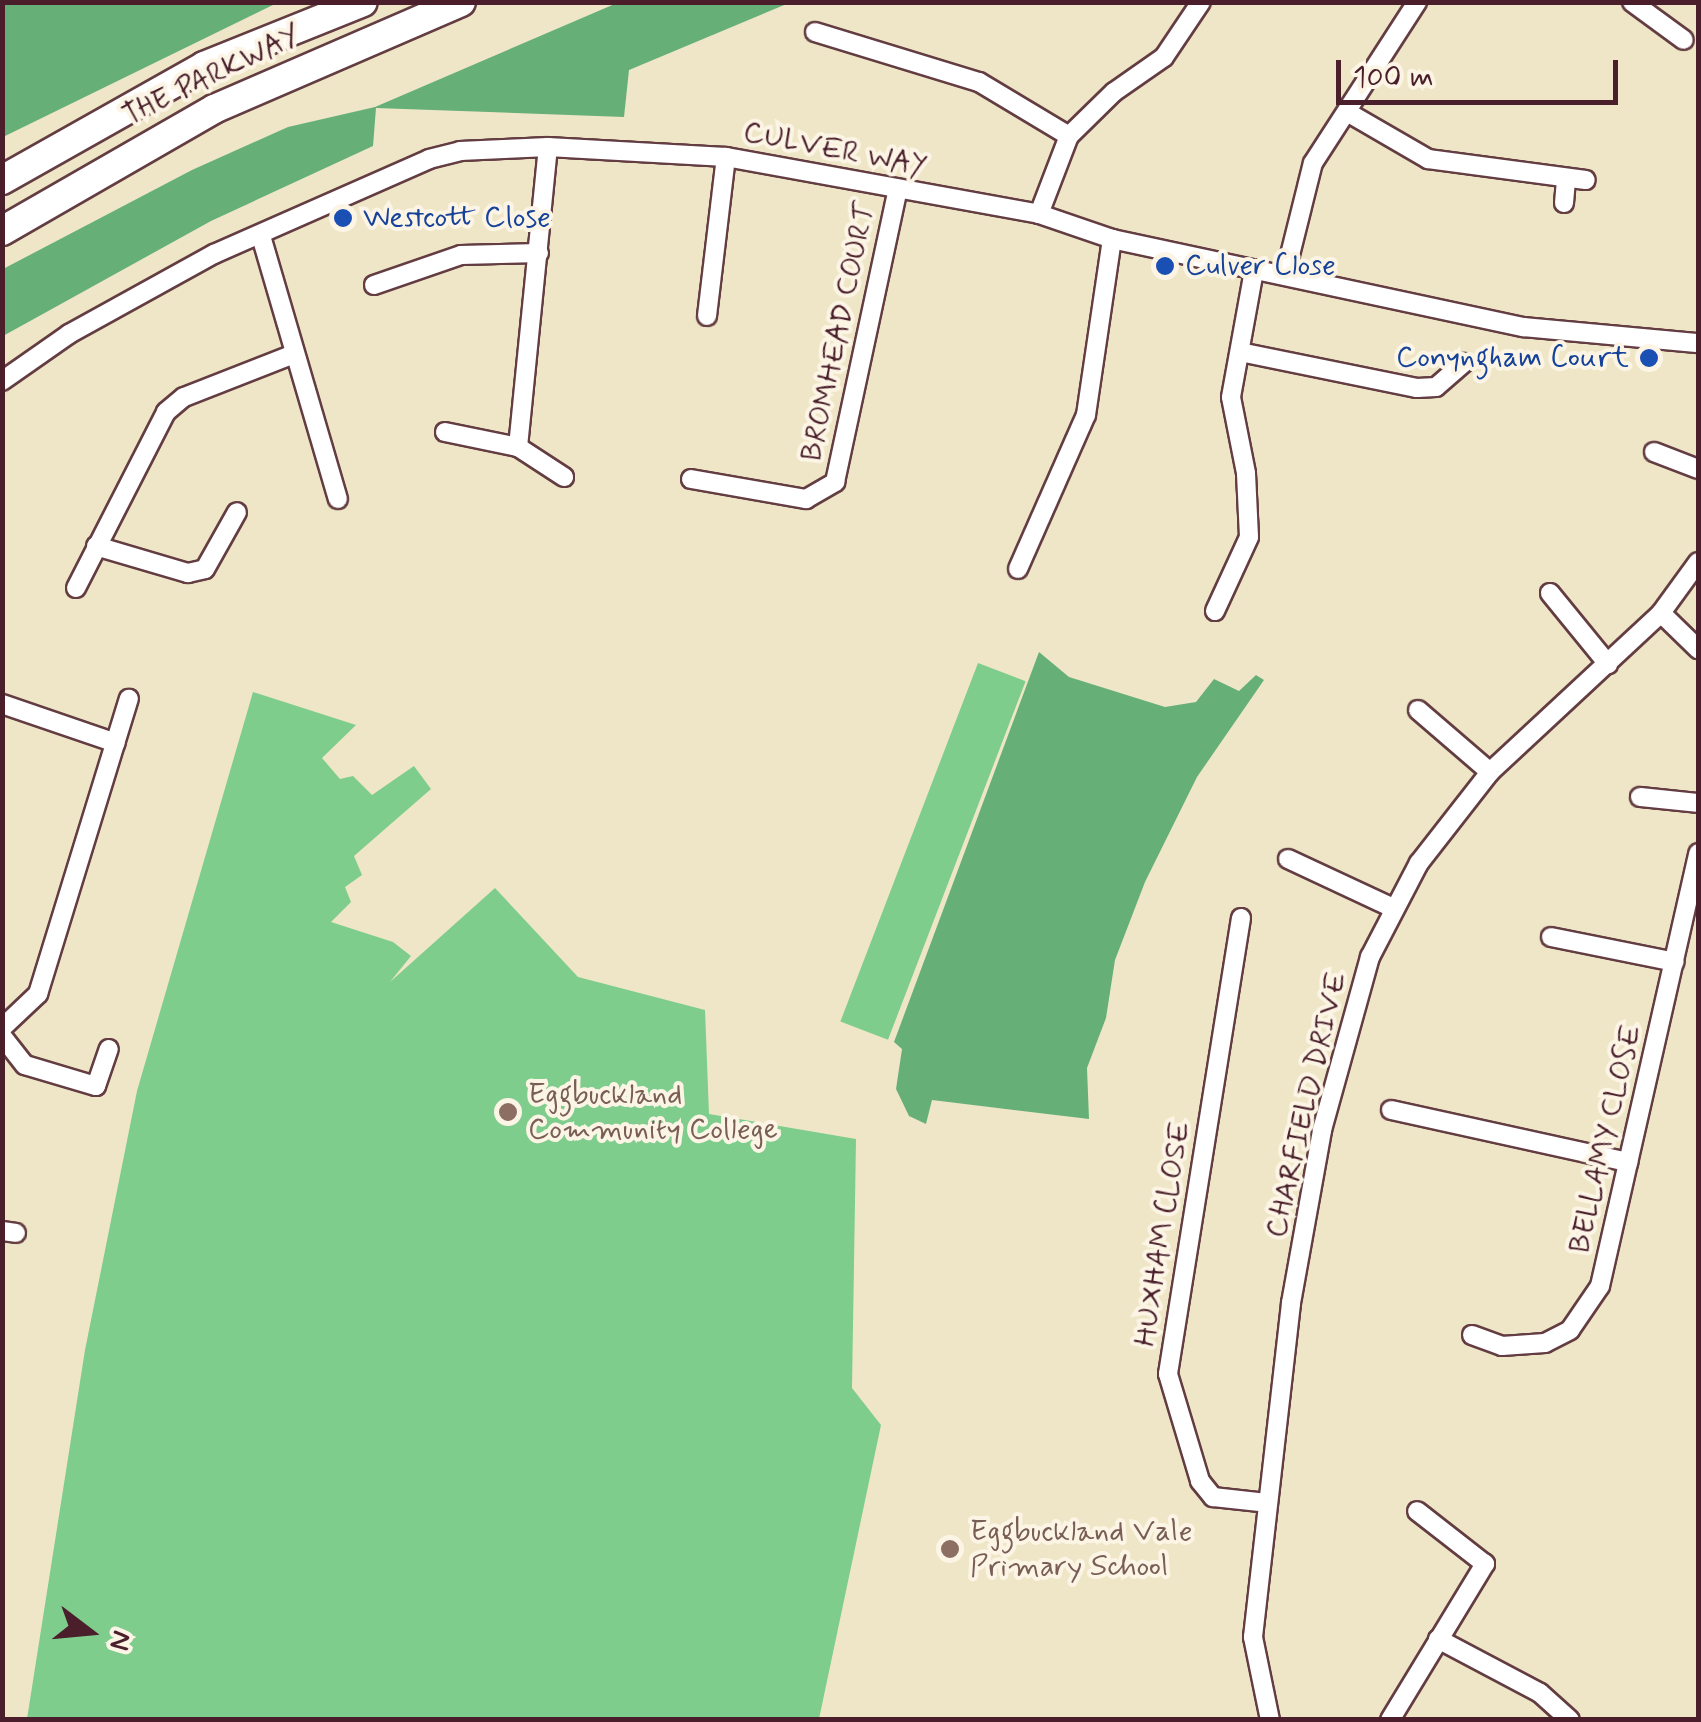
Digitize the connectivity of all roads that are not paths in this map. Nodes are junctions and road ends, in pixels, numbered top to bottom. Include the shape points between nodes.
1 (363, 2) edge
2 (461, 2) edge
3 (1200, 2) edge
4 (1418, 2) edge
5 (1632, 2) edge
6 (841, 21) dead end
7 (815, 32) dead end
8 (1684, 40) dead end
9 (835, 42) junction
10 (1347, 112) junction
11 (1068, 136) junction
12 (548, 147) junction
13 (726, 157) junction
14 (1566, 179) junction
15 (2, 180) edge
16 (1586, 180) dead end
17 (898, 189) junction
18 (1564, 203) dead end
19 (1039, 214) junction
20 (2, 231) edge
21 (262, 236) junction
22 (1112, 239) junction
23 (539, 253) junction
24 (1254, 270) junction
25 (1284, 275) junction
26 (374, 285) dead end
27 (706, 316) dead end
28 (1698, 343) edge
29 (1240, 352) junction
30 (291, 355) junction
31 (1464, 363) dead end
32 (2, 382) edge
33 (445, 432) dead end
34 (518, 448) junction
35 (1654, 452) dead end
36 (719, 464) dead end
37 (1698, 468) edge
38 (564, 477) dead end
39 (691, 479) dead end
40 (716, 484) junction
41 (338, 499) dead end
42 (237, 512) dead end
43 (96, 546) junction
44 (1698, 562) edge
45 (1018, 569) dead end
46 (76, 588) dead end
47 (1550, 593) dead end
48 (1215, 611) dead end
49 (1662, 613) junction
50 (1698, 649) edge
51 (1608, 664) junction
52 (129, 699) dead end
53 (2, 704) edge
54 (1418, 710) dead end
55 (116, 743) junction
56 (1490, 772) junction
57 (1640, 797) dead end
58 (1698, 803) edge
59 (1698, 852) edge
60 (1288, 859) dead end
61 (1390, 907) junction
62 (1241, 918) dead end
63 (1551, 936) dead end
64 (1675, 962) junction
65 (2, 1032) edge
66 (109, 1049) dead end
67 (1391, 1110) dead end
68 (1628, 1162) junction
69 (1472, 1335) dead end
70 (1267, 1504) junction
71 (1417, 1510) dead end
72 (1438, 1639) junction
73 (1270, 1720) edge
74 (1390, 1720) edge
75 (1570, 1720) edge

1 - 15 highway, THE PARKWAY via 204,66
2 - 20 highway, THE PARKWAY via 214,109
3 - 11 street via 1164,56
4 - 10 street
5 - 8 street
6 - 9 street
7 - 9 street
9 - 11 street via 978,82
10 - 14 street via 1428,158
10 - 25 street via 1313,163
11 - 19 street
12 - 13 street, CULVER WAY
12 - 21 street, CULVER WAY via 460,151 429,160
12 - 23 street
13 - 17 street, CULVER WAY
13 - 27 street
14 - 16 street
14 - 18 street
17 - 19 street, CULVER WAY
17 - 40 street, BROMHEAD COURT via 835,482 806,499
19 - 22 street, CULVER WAY
21 - 30 street
21 - 32 street, CULVER WAY via 164,280
22 - 24 street, CULVER WAY
22 - 45 street via 1086,415
23 - 26 street via 461,256
23 - 34 street
24 - 25 street, CULVER WAY
24 - 29 street
25 - 28 street, CULVER WAY via 1524,327
29 - 31 street via 1417,388 1436,387
29 - 48 street via 1231,416 1246,473 1249,538
30 - 41 street
30 - 43 street via 184,397 166,412
33 - 34 street
34 - 38 street
35 - 37 street
36 - 40 street
39 - 40 street, BROMHEAD COURT
42 - 43 street via 204,569 188,573
43 - 46 street
44 - 49 street, CHARFIELD DRIVE
47 - 51 street
49 - 50 street
49 - 51 street, CHARFIELD DRIVE
51 - 56 street, CHARFIELD DRIVE
52 - 55 street
53 - 55 street
54 - 56 street
55 - 65 street via 38,994
56 - 61 street, CHARFIELD DRIVE
57 - 58 street
59 - 64 street, BELLAMY CLOSE
60 - 61 street
61 - 70 street, CHARFIELD DRIVE via 1322,1130 1290,1302
62 - 70 street, HUXHAM CLOSE via 1168,1374 1200,1481 1213,1497
63 - 64 street
64 - 68 street, BELLAMY CLOSE
65 - 66 street via 25,1065 96,1086
67 - 68 street
68 - 69 street, BELLAMY CLOSE via 1600,1286 1570,1330 1524,1348
70 - 73 street, CHARFIELD DRIVE via 1253,1637
71 - 72 street via 1485,1564
72 - 74 street
72 - 75 street via 1540,1693

